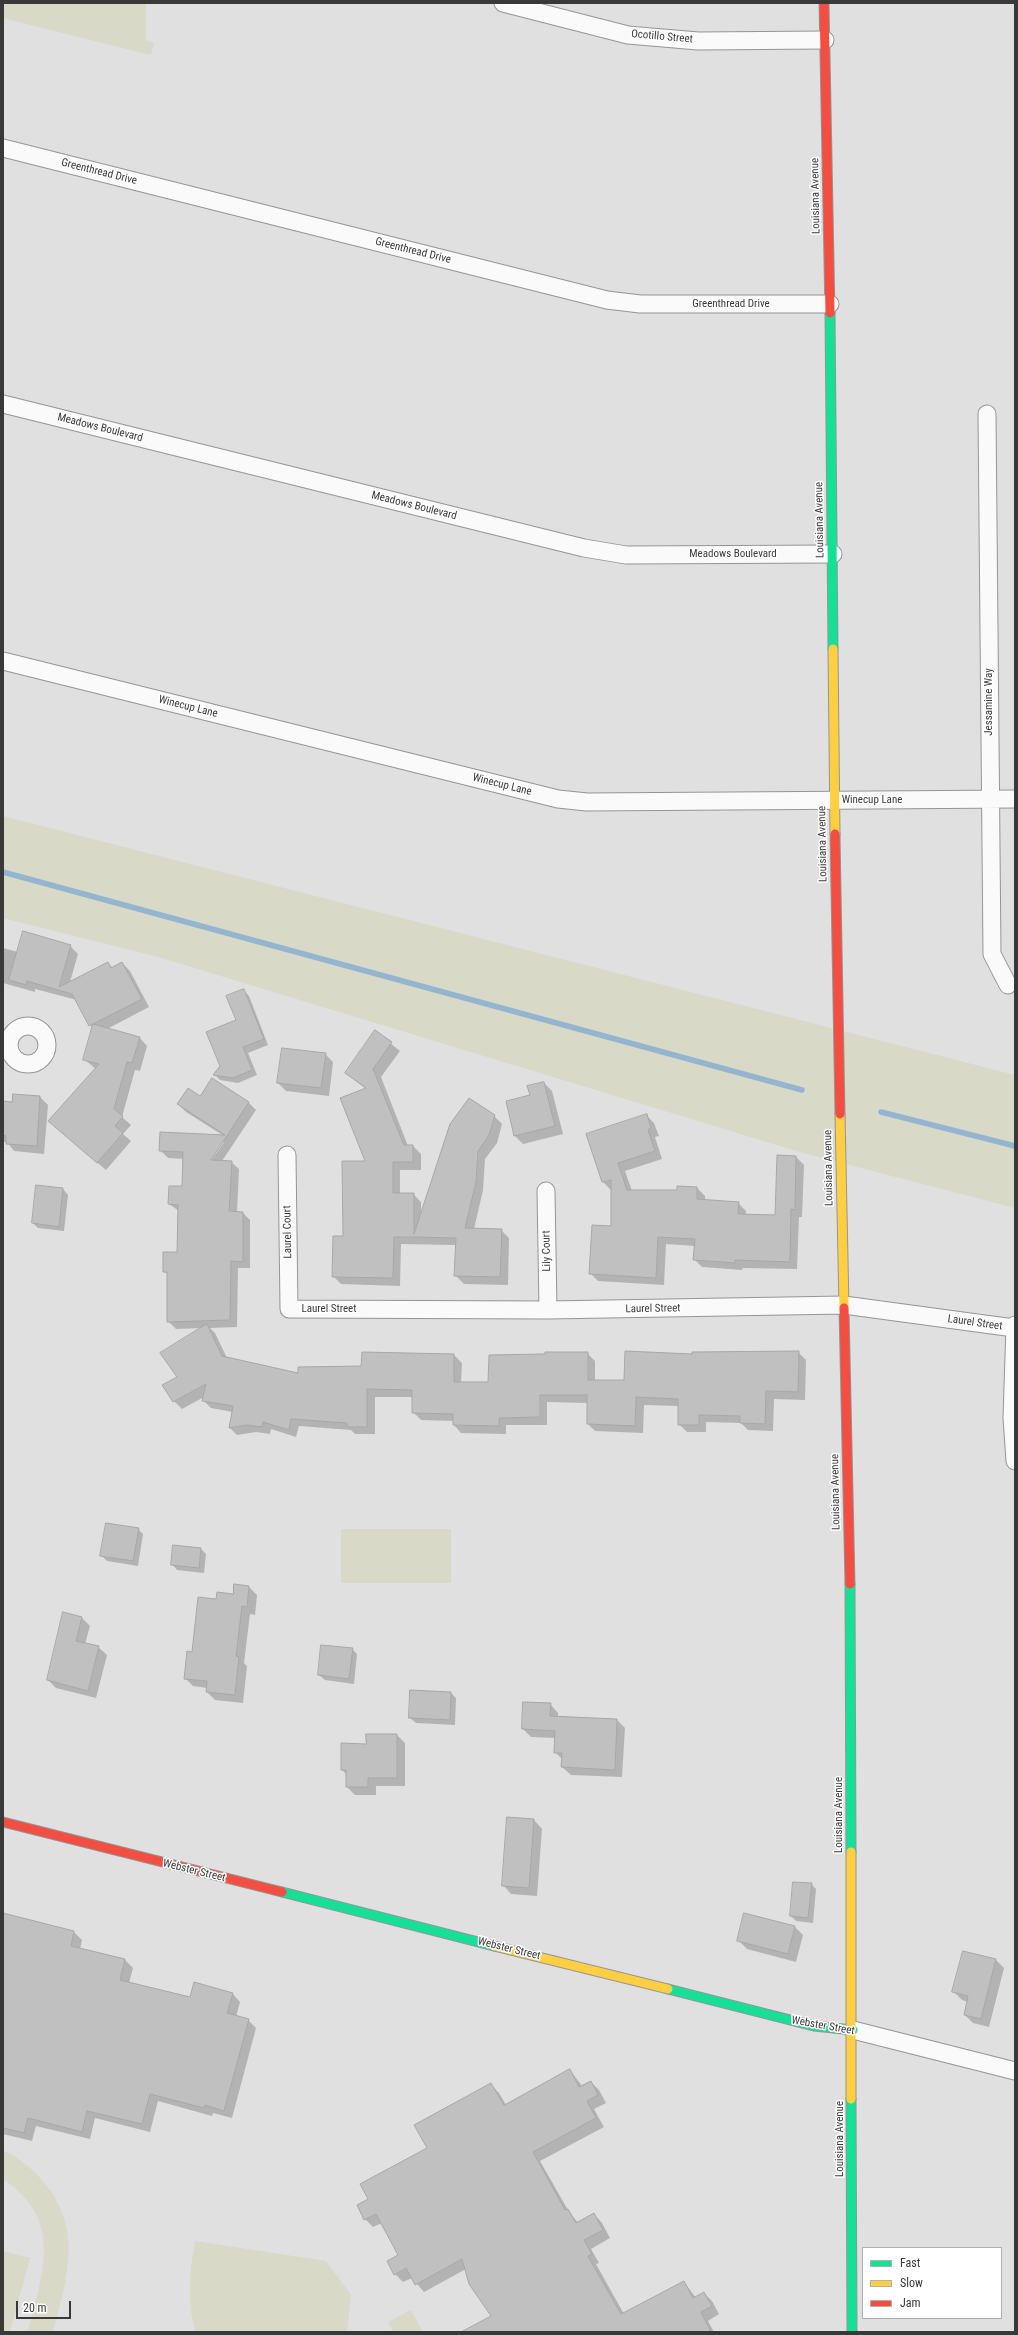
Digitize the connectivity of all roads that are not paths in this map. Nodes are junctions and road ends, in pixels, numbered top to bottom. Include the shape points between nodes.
1 (503, 3) edge
2 (824, 3) edge
3 (824, 40) junction
4 (3, 148) edge
5 (830, 304) junction
6 (3, 404) edge
7 (987, 414) dead end
8 (833, 554) junction
9 (3, 661) edge
10 (990, 799) junction
11 (1015, 799) edge
12 (834, 800) junction
13 (1008, 986) dead end
14 (287, 1155) dead end
15 (546, 1191) dead end
16 (844, 1305) junction
17 (289, 1309) joint
18 (548, 1310) junction
19 (1015, 1326) edge
20 (1015, 1461) edge
21 (3, 1822) edge
22 (853, 2030) junction
23 (1015, 2071) edge
24 (852, 2332) edge

1 - 3 street, Ocotillo Street via 628,35 698,41
2 - 3 street, Louisiana Avenue
3 - 5 street, Louisiana Avenue
4 - 5 street, Greenthread Drive via 607,300 640,304
5 - 8 street, Louisiana Avenue
6 - 8 street, Meadows Boulevard via 584,548 626,555
7 - 10 street, Jessamine Way
8 - 12 street, Louisiana Avenue
9 - 12 street, Winecup Lane via 558,799 588,802
10 - 11 street, Winecup Lane
10 - 12 street, Winecup Lane
10 - 13 street, Jessamine Way via 992,954
12 - 16 street, Louisiana Avenue
14 - 17 street, Laurel Court
15 - 18 street, Lily Court
16 - 18 street, Laurel Street
16 - 19 street, Laurel Street
16 - 22 street, Louisiana Avenue via 850,1606
17 - 18 street, Laurel Street
19 - 20 street via 1012,1418
21 - 22 street, Webster Street via 814,2026
22 - 23 street, Webster Street
22 - 24 street, Louisiana Avenue

